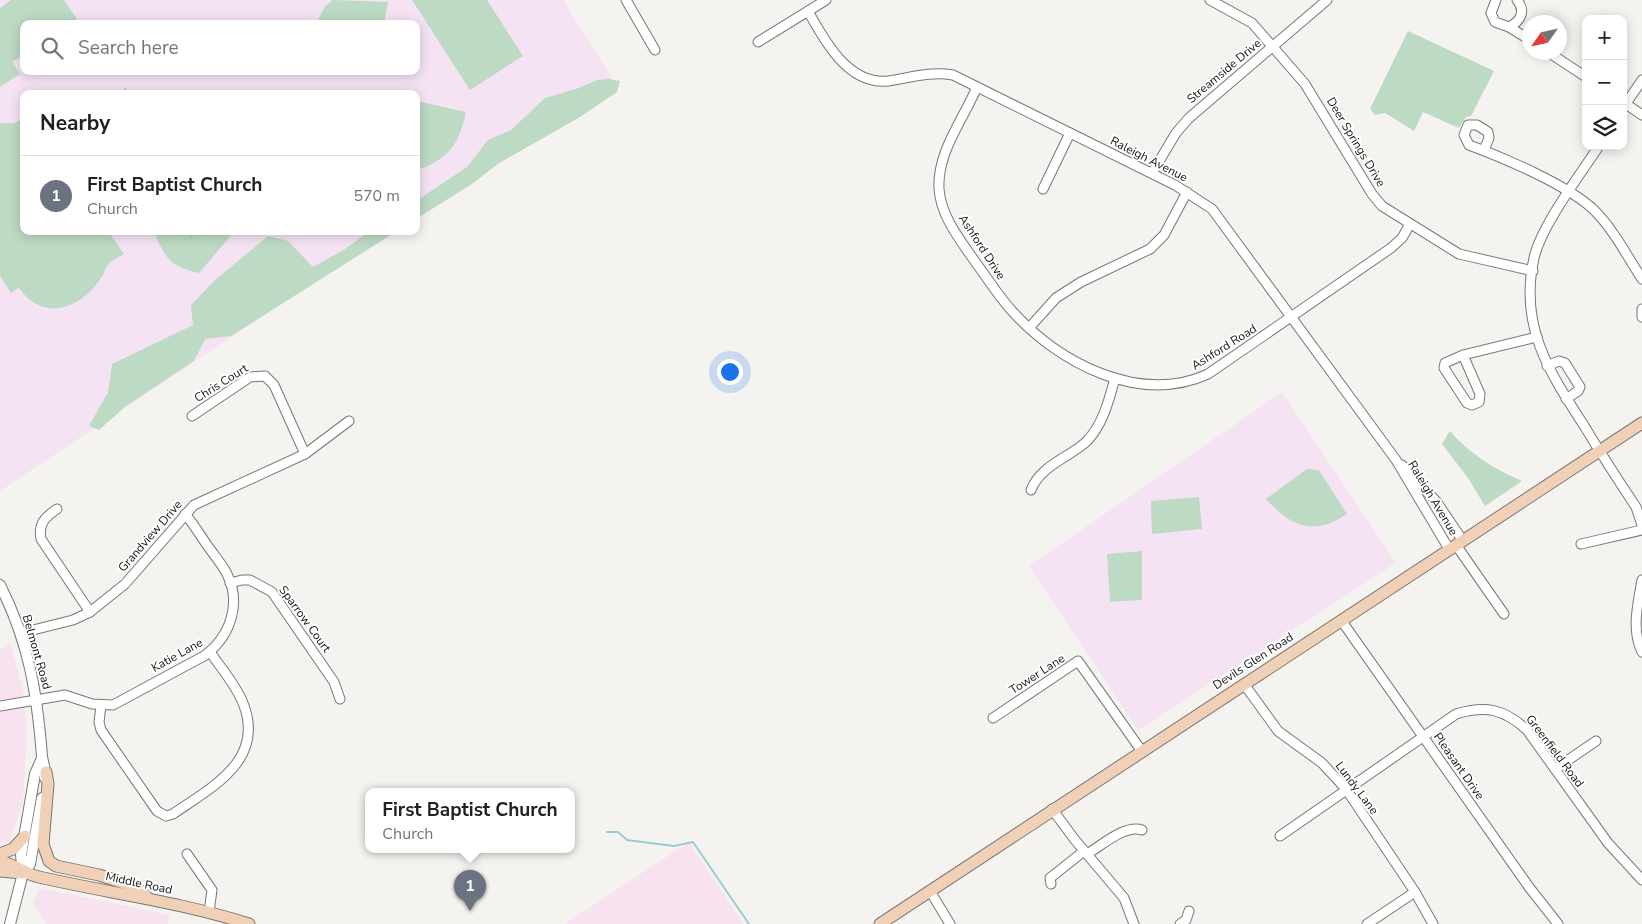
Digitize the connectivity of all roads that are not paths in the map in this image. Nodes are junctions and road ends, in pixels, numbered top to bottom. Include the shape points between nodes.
1 (626, 0) edge
2 (826, 0) edge
3 (1210, 0) edge
4 (1327, 0) edge
5 (1496, 0) edge
6 (1517, 0) edge
7 (808, 11) junction
8 (1509, 27) junction
9 (1522, 35) edge
10 (758, 42) dead end
11 (1273, 46) junction
12 (655, 50) dead end
13 (1560, 60) edge
14 (1582, 74) edge
15 (1642, 80) edge
16 (977, 87) junction
17 (1627, 101) edge
18 (1627, 106) edge
19 (1642, 114) edge
20 (1070, 133) junction
21 (1484, 150) dead end
22 (1596, 150) edge
23 (1152, 174) junction
24 (1043, 189) dead end
25 (1187, 192) junction
26 (1568, 193) junction
27 (1410, 224) junction
28 (1533, 272) junction
29 (1642, 279) edge
30 (1642, 309) edge
31 (1291, 317) junction
32 (1642, 317) edge
33 (1029, 328) junction
34 (1537, 336) junction
35 (1463, 355) junction
36 (1546, 366) junction
37 (1115, 378) junction
38 (1566, 398) junction
39 (192, 416) dead end
40 (349, 421) dead end
41 (1642, 423) edge
42 (1600, 451) junction
43 (305, 454) junction
44 (1396, 460) junction
45 (1031, 490) dead end
46 (57, 509) dead end
47 (185, 514) junction
48 (1642, 525) edge
49 (1642, 530) edge
50 (1581, 544) dead end
51 (1456, 545) junction
52 (230, 583) junction
53 (0, 585) edge
54 (1642, 586) edge
55 (90, 612) junction
56 (1504, 614) dead end
57 (1341, 620) junction
58 (21, 633) junction
59 (210, 652) junction
60 (1642, 652) edge
61 (1244, 684) junction
62 (37, 698) junction
63 (340, 699) dead end
64 (0, 706) edge
65 (101, 706) junction
66 (993, 718) dead end
67 (1422, 736) junction
68 (1596, 741) dead end
69 (1141, 750) junction
70 (42, 758) junction
71 (1555, 769) junction
72 (46, 772) junction
73 (1346, 790) junction
74 (1052, 809) junction
75 (1142, 830) dead end
76 (25, 836) junction
77 (1280, 836) dead end
78 (1086, 853) junction
79 (0, 854) edge
80 (187, 854) dead end
81 (0, 861) edge
82 (0, 872) edge
83 (23, 873) junction
84 (1642, 880) edge
85 (1050, 884) dead end
86 (930, 891) junction
87 (1415, 892) junction
88 (150, 900) junction
89 (1188, 910) dead end
90 (209, 912) junction
91 (242, 923) edge
92 (10, 924) edge
93 (880, 924) edge
94 (950, 924) edge
95 (1134, 924) edge
96 (1180, 924) edge
97 (1367, 924) edge
98 (1433, 924) edge
99 (1558, 924) edge

1 - 12 street
2 - 7 street
3 - 11 street, Deer Springs Drive via 1252,23
4 - 11 street, Streamside Drive
5 - 8 street via 1492,6 1492,17 1499,25
6 - 8 street via 1522,15 1516,24
7 - 10 street
7 - 16 street, Raleigh Avenue via 836,56 864,76 886,81 941,73
8 - 9 street
11 - 23 street, Streamside Drive via 1189,118 1176,133
11 - 27 street, Deer Springs Drive via 1319,105 1372,194 1382,206
13 - 14 street
15 - 17 street
16 - 20 street, Raleigh Avenue
16 - 33 street, Ashford Drive via 940,167 939,190 953,230 1001,297
18 - 19 street
20 - 23 street, Raleigh Avenue
20 - 24 street
21 - 26 street
22 - 26 street
23 - 25 street, Raleigh Avenue
25 - 31 street, Raleigh Avenue via 1212,209
25 - 33 street via 1164,235 1150,249 1081,282 1056,298
26 - 28 street via 1543,235 1534,258
26 - 29 street via 1592,209 1608,226
27 - 28 street, Deer Springs Drive via 1460,254
27 - 31 street, Ashford Road via 1391,248
28 - 34 street via 1530,300
30 - 32 street
31 - 37 street, Ashford Road via 1216,369 1193,381 1148,386
31 - 44 street, Raleigh Avenue
33 - 37 street, Ashford Road via 1061,352
34 - 35 street
34 - 36 street
35 - 35 street via 1445,363 1444,368 1467,403 1472,405 1479,402 1480,394
36 - 38 street
36 - 38 street via 1559,361 1565,363 1580,387
37 - 45 street via 1106,408 1093,434 1034,480
38 - 42 street
39 - 43 street, Chris Court via 250,377 265,376 274,385
40 - 43 street, Grandview Drive
41 - 42 main road, Devils Glen Road
42 - 48 street via 1636,508
42 - 51 main road, Devils Glen Road
43 - 47 street, Grandview Drive via 202,500
44 - 51 street, Raleigh Avenue
44 - 51 street, Raleigh Avenue via 1436,501
46 - 55 street via 43,520 41,539
47 - 52 street, Katie Lane
47 - 55 street, Grandview Drive via 134,574
49 - 50 street
51 - 56 street
51 - 57 main road, Devils Glen Road
52 - 59 street, Katie Lane via 234,603 230,625
52 - 63 street, Sparrow Court via 250,580 272,592 334,682
53 - 58 street, Belmont Road
54 - 60 street via 1636,633
55 - 58 street, Grandview Drive via 64,623
57 - 61 main road, Devils Glen Road
57 - 67 street, Pleasant Drive
58 - 62 street, Belmont Road
59 - 65 street, Katie Lane via 120,703
59 - 65 street via 243,702 249,727 246,747 236,766 222,780 173,814 166,816 157,811 102,730
61 - 69 main road, Devils Glen Road
61 - 73 street, Lundy Lane via 1278,731 1322,763
62 - 64 street
62 - 65 street via 70,695
62 - 70 street, Belmont Road
66 - 69 street, Tower Lane via 1078,661
67 - 71 street, Greenfield Road via 1468,710 1503,712 1527,730
67 - 73 street, Greenfield Road
67 - 99 street, Pleasant Drive
68 - 71 street
69 - 74 main road, Devils Glen Road
70 - 72 street, Belmont Road
70 - 76 street, Belmont Road via 35,774
71 - 84 street, Greenfield Road via 1608,843
72 - 83 street, Belmont Road via 30,864
72 - 88 main road via 43,844 49,861 56,866 136,887
73 - 77 street, Greenfield Road
73 - 87 street, Lundy Lane
74 - 78 street
74 - 86 main road, Devils Glen Road
75 - 78 street via 1136,828 1121,833
76 - 79 main road via 13,849
76 - 83 street, Belmont Road via 21,855
78 - 85 street via 1056,872 1050,878
78 - 95 street via 1124,898
80 - 90 street via 212,890
81 - 83 main road, Middle Road
82 - 83 main road, Middle Road
83 - 88 main road, Middle Road
83 - 92 street, Belmont Road
86 - 93 main road, Devils Glen Road
86 - 94 street
87 - 97 street
87 - 98 street, Lundy Lane
88 - 90 main road, Middle Road
89 - 96 street via 1186,920
90 - 91 main road, Middle Road

